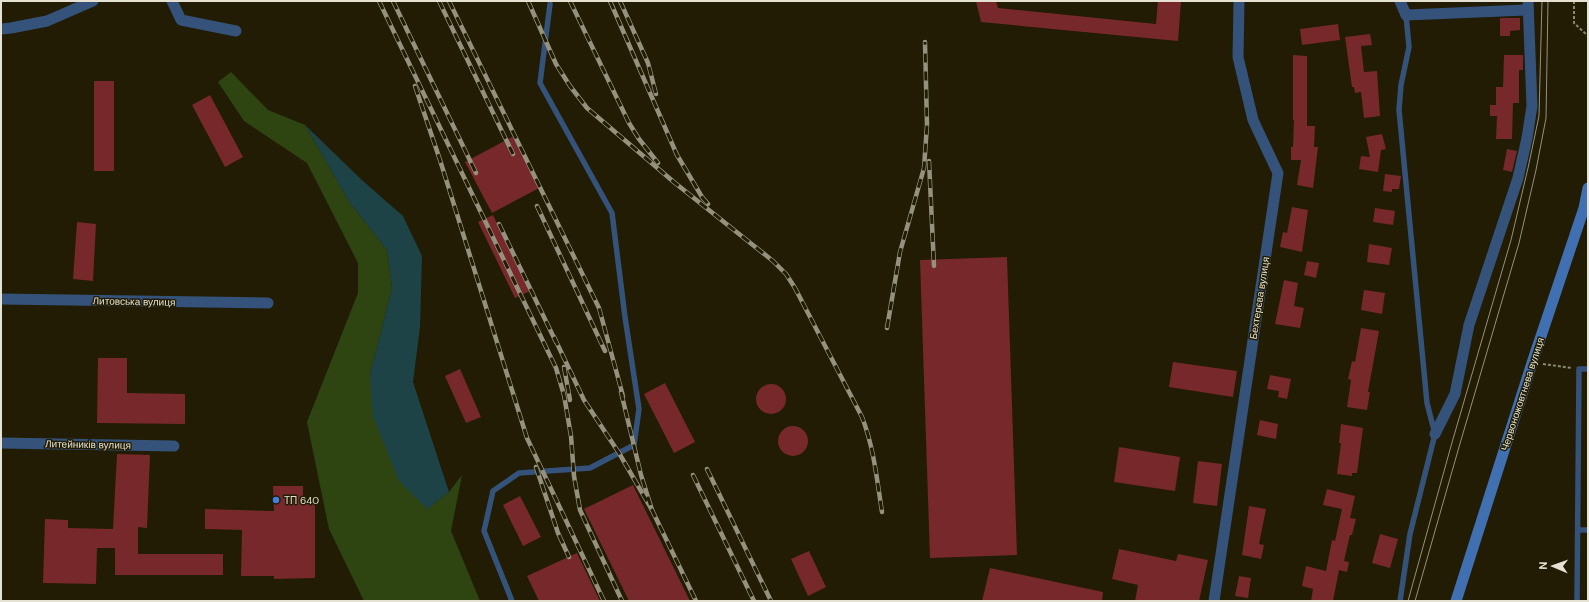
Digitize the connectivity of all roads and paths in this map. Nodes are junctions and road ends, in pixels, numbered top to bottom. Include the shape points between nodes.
1 (93, 1) edge
2 (172, 1) edge
3 (1238, 1) edge
4 (1400, 1) edge
5 (1574, 1) edge
6 (550, 4) dead end
7 (1528, 5) edge
8 (1406, 15) junction
9 (1, 29) edge
10 (236, 32) dead end
11 (1588, 36) edge
12 (1588, 188) edge
13 (1, 299) edge
14 (268, 303) dead end
15 (1532, 363) junction
16 (1579, 369) junction
17 (1588, 369) edge
18 (1435, 434) junction
19 (1, 443) edge
20 (174, 446) dead end
21 (1578, 530) junction
22 (1588, 530) edge
23 (512, 601) edge
24 (1214, 601) edge
25 (1400, 601) edge
26 (1456, 601) edge
27 (1577, 601) edge

1 - 9 street via 47,21
2 - 10 street via 180,20
3 - 24 street, Бехтерєва вулиця via 1238,57 1253,120 1278,173
4 - 8 street
5 - 11 path via 1574,22
6 - 23 lane via 540,83 612,213 639,409 634,445 590,468 520,473 493,491 484,531
7 - 8 street
7 - 18 street via 1532,106 1527,138 1518,178 1469,325 1455,394
8 - 18 lane via 1409,47 1399,110 1427,403
12 - 15 main road, Червоножовтнева вулиця via 1584,208
13 - 14 street, Литовська вулиця
15 - 16 path
15 - 26 main road, Червоножовтнева вулиця
16 - 17 lane
16 - 21 lane
18 - 25 lane via 1410,534
19 - 20 street, Литейників вулиця
21 - 22 lane
21 - 27 lane

